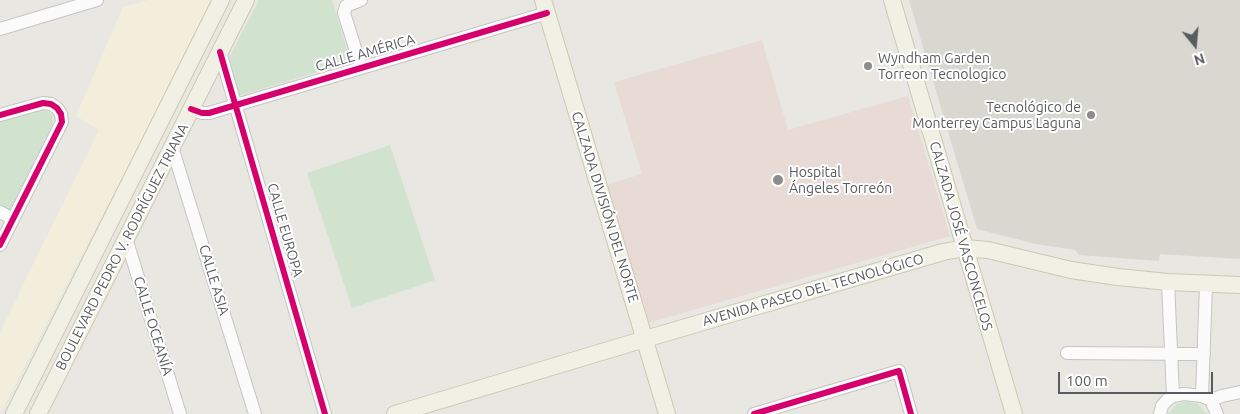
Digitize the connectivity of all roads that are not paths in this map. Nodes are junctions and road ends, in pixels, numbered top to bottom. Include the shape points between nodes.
1 (96, 0) edge
2 (221, 0) edge
3 (246, 0) edge
4 (361, 0) edge
5 (892, 0) edge
6 (545, 7) edge
7 (0, 29) edge
8 (220, 52) junction
9 (361, 68) junction
10 (235, 105) junction
11 (191, 109) junction
12 (0, 116) edge
13 (172, 147) junction
14 (128, 190) junction
15 (0, 212) edge
16 (13, 219) junction
17 (126, 238) junction
18 (0, 245) edge
19 (965, 248) junction
20 (1168, 282) junction
21 (1206, 284) junction
22 (1240, 285) edge
23 (645, 339) junction
24 (46, 350) junction
25 (1067, 352) dead end
26 (1171, 354) junction
27 (1204, 354) junction
28 (65, 360) junction
29 (1240, 392) edge
30 (1173, 396) junction
31 (1206, 398) junction
32 (14, 414) edge
33 (38, 414) edge
34 (180, 414) edge
35 (256, 414) edge
36 (325, 414) edge
37 (394, 414) edge
38 (667, 414) edge
39 (754, 414) edge
40 (911, 414) edge
41 (1014, 414) edge
42 (1160, 414) edge
43 (1217, 414) edge

1 - 7 street
2 - 14 main road, BOULEVARD PEDRO V. RODRÍGUEZ TRIANA
3 - 8 main road, BOULEVARD PEDRO V. RODRÍGUEZ TRIANA
4 - 9 street via 346,6 344,13
5 - 19 main road, CALZADA JOSÉ VASCONCELOS
6 - 9 street, CALLE AMÉRICA
6 - 23 main road, CALZADA DIVISIÓN DEL NORTE
8 - 10 street, CALLE EUROPA
8 - 11 main road, BOULEVARD PEDRO V. RODRÍGUEZ TRIANA
9 - 10 street, CALLE AMÉRICA
10 - 11 street, CALLE AMÉRICA via 209,113
10 - 36 street, CALLE EUROPA
11 - 13 main road, BOULEVARD PEDRO V. RODRÍGUEZ TRIANA
12 - 16 street via 43,103 51,104 61,114 62,122
13 - 17 main road, BOULEVARD PEDRO V. RODRÍGUEZ TRIANA
13 - 35 street, CALLE ASIA
14 - 17 main road via 120,220
14 - 24 main road, BOULEVARD PEDRO V. RODRÍGUEZ TRIANA
15 - 16 street
16 - 18 street
17 - 28 main road, BOULEVARD PEDRO V. RODRÍGUEZ TRIANA
17 - 34 street, CALLE OCEANÍA
19 - 20 main road, AVENIDA PASEO DEL TECNOLÓGICO via 988,250 1071,270
19 - 23 main road, AVENIDA PASEO DEL TECNOLÓGICO
19 - 41 main road, CALZADA JOSÉ VASCONCELOS
20 - 21 main road, AVENIDA PASEO DEL TECNOLÓGICO
20 - 26 street
21 - 22 main road, AVENIDA PASEO DEL TECNOLÓGICO
21 - 27 street
23 - 37 main road, AVENIDA PASEO DEL TECNOLÓGICO
23 - 38 main road, CALZADA DIVISIÓN DEL NORTE
24 - 28 main road
24 - 32 main road, BOULEVARD PEDRO V. RODRÍGUEZ TRIANA
25 - 26 street
26 - 27 street
26 - 30 street
27 - 31 street
28 - 33 main road, BOULEVARD PEDRO V. RODRÍGUEZ TRIANA
29 - 31 street
30 - 31 street via 1184,394
30 - 42 street via 1162,406
31 - 43 street
39 - 40 street via 898,370

